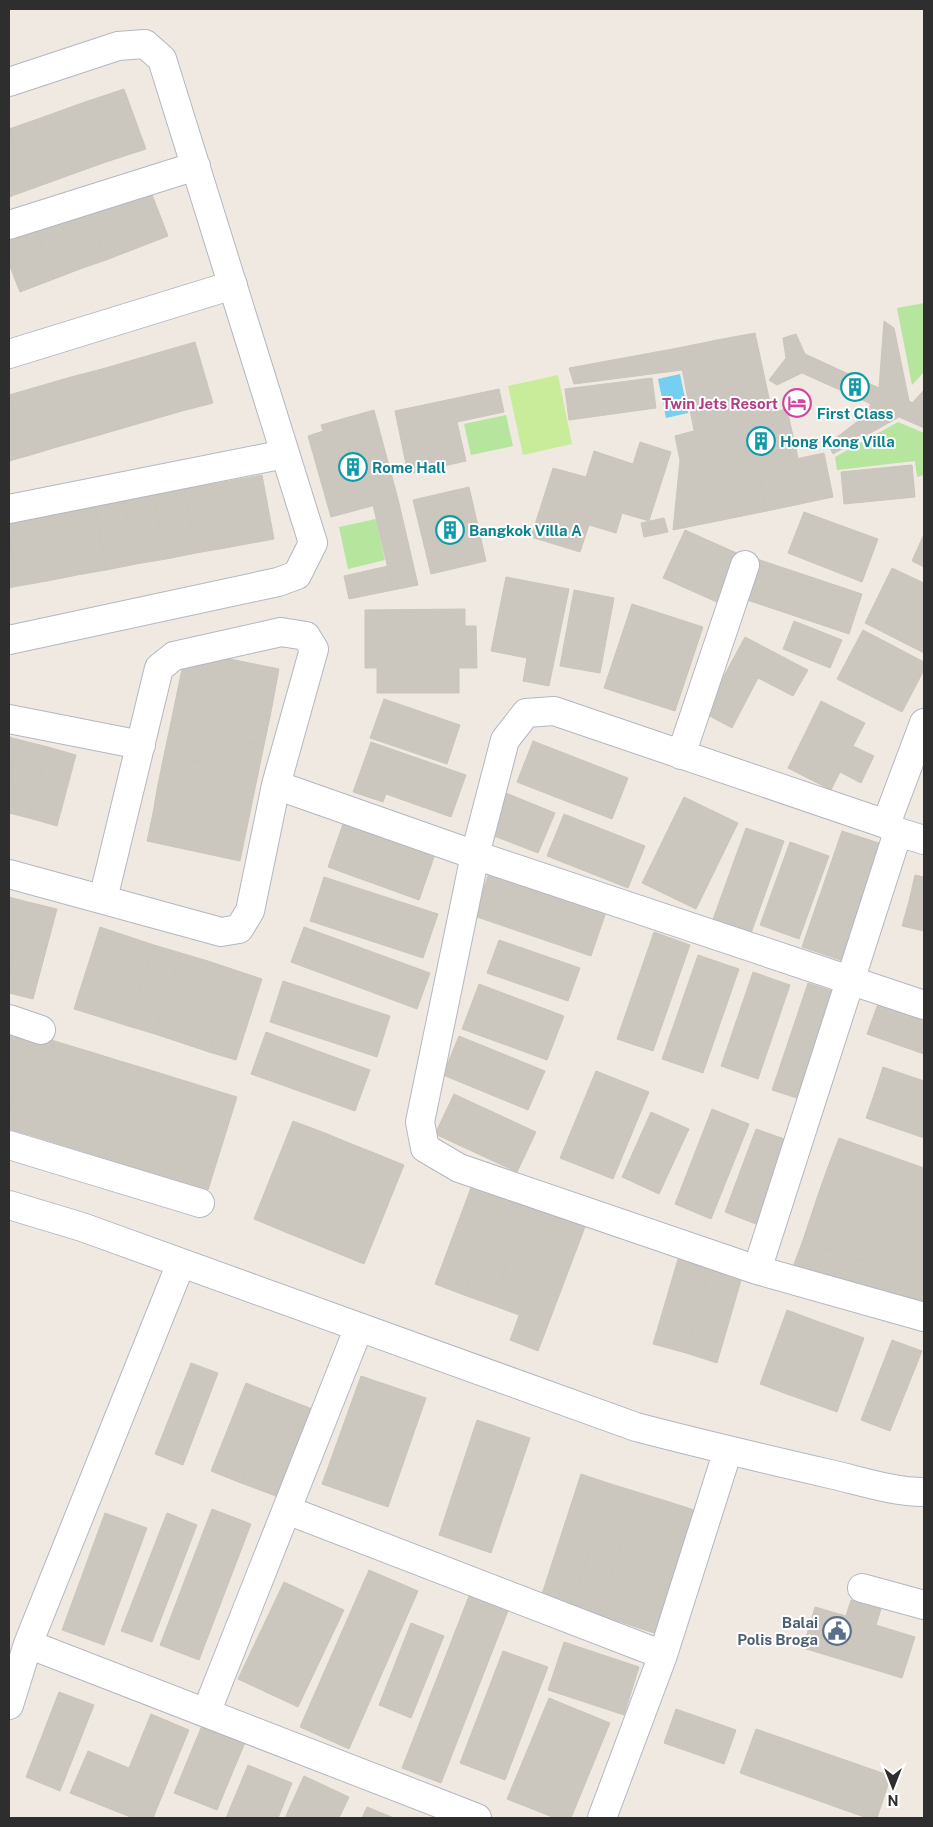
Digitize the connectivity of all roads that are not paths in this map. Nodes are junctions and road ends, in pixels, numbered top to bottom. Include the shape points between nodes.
1 (9, 82) edge
2 (196, 166) junction
3 (9, 225) edge
4 (233, 285) junction
5 (9, 354) edge
6 (285, 454) junction
7 (9, 509) edge
8 (745, 565) dead end
9 (9, 640) edge
10 (9, 719) edge
11 (924, 723) edge
12 (141, 745) junction
13 (681, 755) junction
14 (276, 785) junction
15 (892, 828) junction
16 (924, 840) edge
17 (475, 855) junction
18 (9, 874) edge
19 (104, 899) junction
20 (851, 980) junction
21 (924, 1005) edge
22 (9, 1019) edge
23 (42, 1030) dead end
24 (9, 1145) edge
25 (200, 1203) dead end
26 (9, 1205) edge
27 (181, 1263) junction
28 (757, 1270) junction
29 (924, 1317) edge
30 (359, 1327) junction
31 (728, 1450) junction
32 (924, 1492) edge
33 (287, 1510) junction
34 (862, 1588) dead end
35 (924, 1605) edge
36 (28, 1644) junction
37 (663, 1655) junction
38 (9, 1705) edge
39 (206, 1713) junction
40 (477, 1818) edge
41 (602, 1818) edge

1 - 2 street via 118,46 145,44 162,59
2 - 3 street
2 - 4 street
4 - 5 street
4 - 6 street
6 - 7 street
6 - 9 street via 313,543 297,575 278,582
8 - 13 street
10 - 12 street
11 - 15 street
12 - 14 street via 160,668 174,656 282,632 306,636 314,649
12 - 19 street
13 - 15 street
13 - 17 street via 554,711 526,713 505,740
14 - 17 street
14 - 19 street via 250,912 239,929 222,932
15 - 16 street
15 - 20 street
17 - 20 street
17 - 28 street via 420,1122 425,1148 460,1168
18 - 19 street
20 - 21 street
20 - 28 street
22 - 23 street
24 - 25 street
26 - 27 street
27 - 30 street
27 - 36 street
28 - 29 street
30 - 31 street via 636,1427
30 - 33 street
31 - 32 street
31 - 37 street
33 - 37 street
33 - 39 street
34 - 35 street
36 - 38 street
36 - 39 street
37 - 41 street
39 - 40 street

